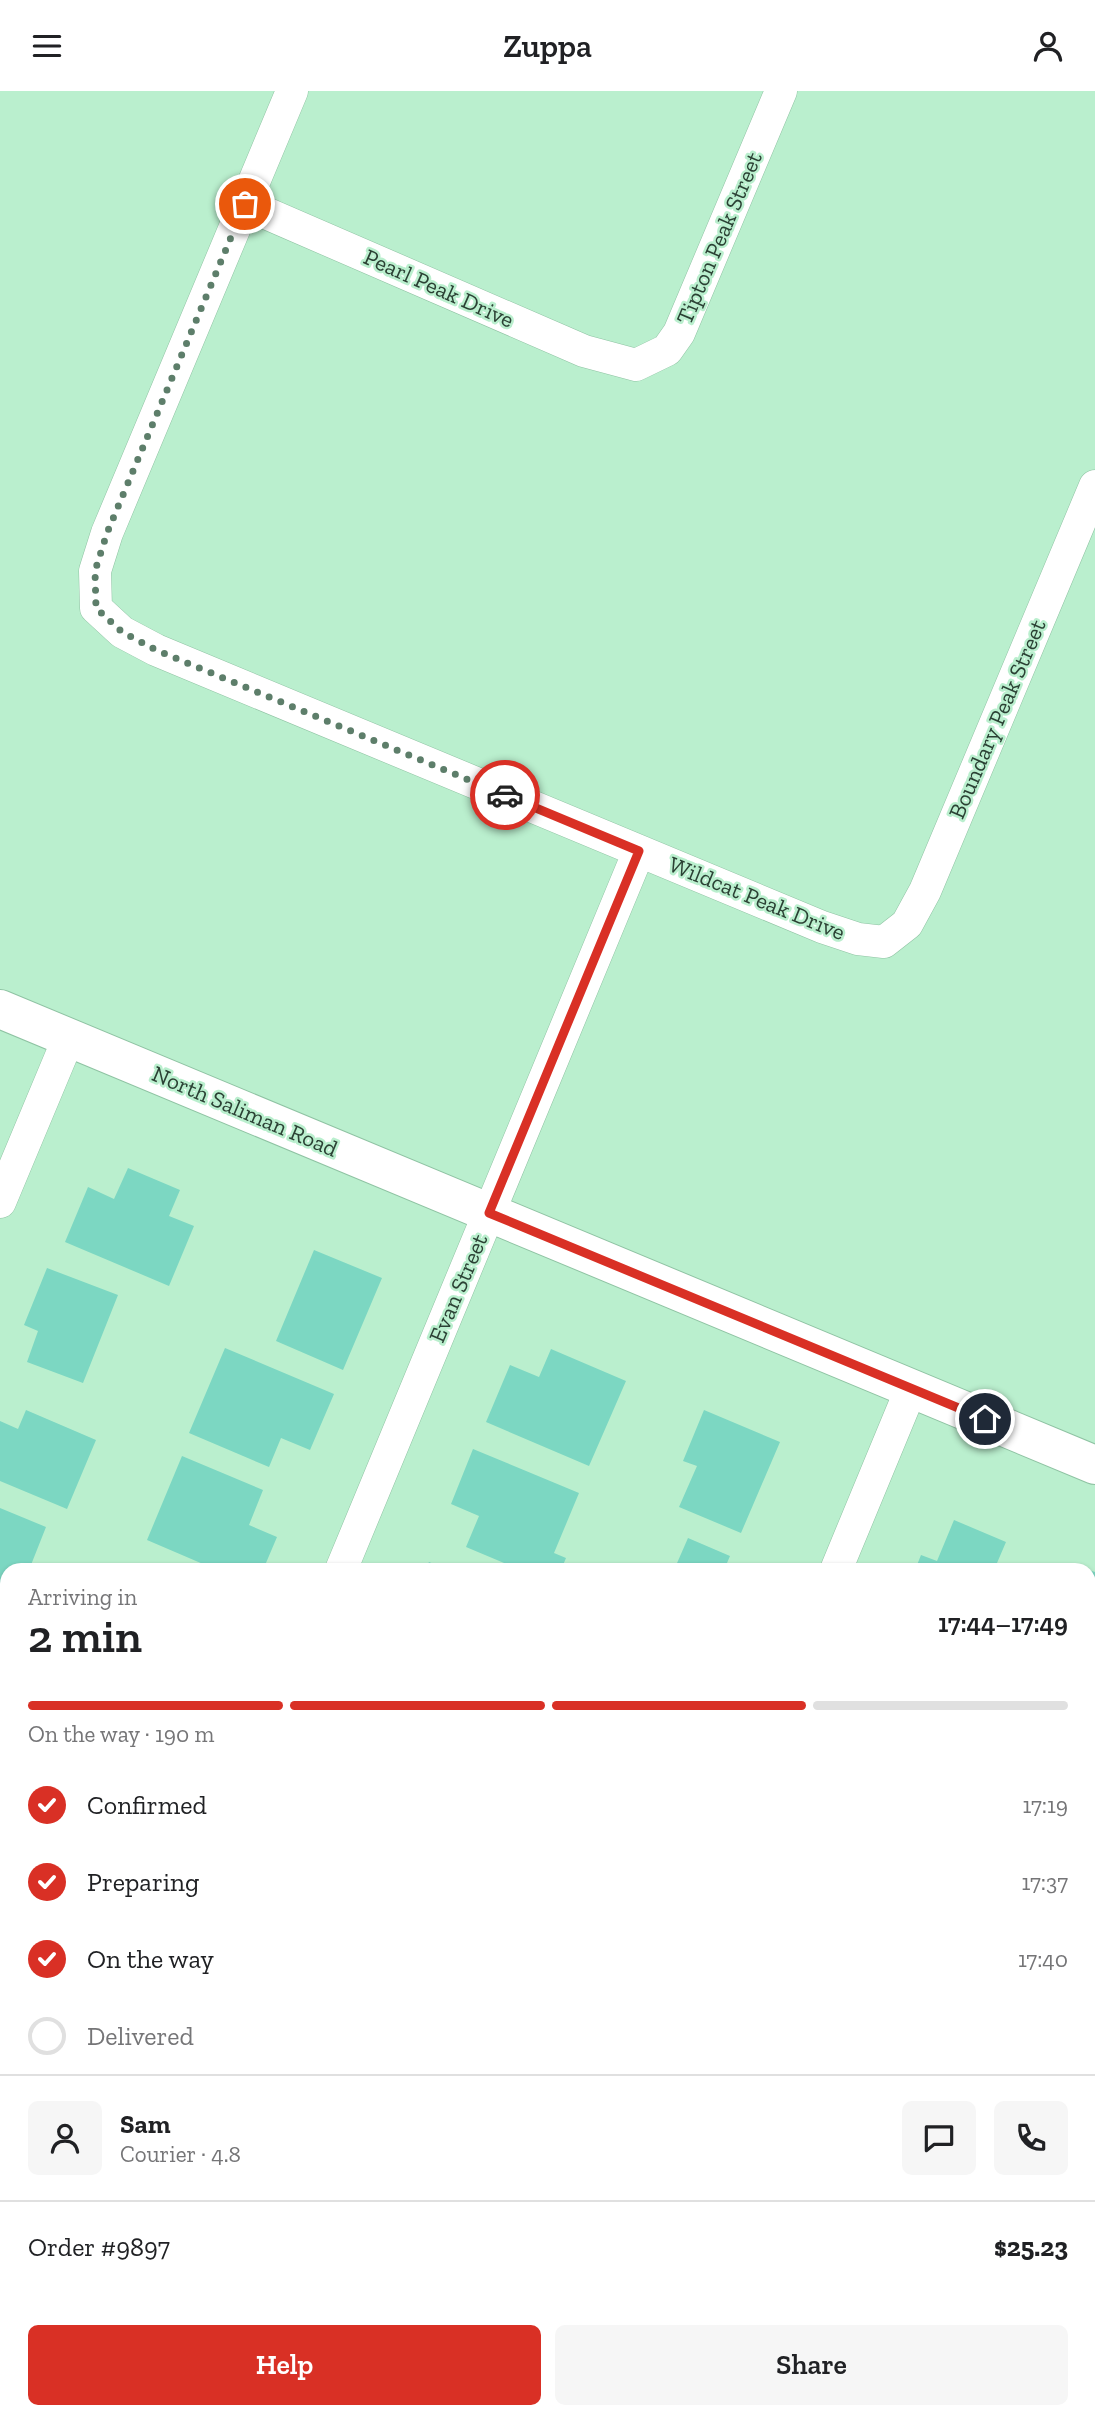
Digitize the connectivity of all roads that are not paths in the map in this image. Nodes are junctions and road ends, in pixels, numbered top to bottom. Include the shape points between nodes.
1 (292, 91) edge
2 (781, 91) edge
3 (245, 204) junction
4 (636, 365) joint
5 (1095, 486) edge
6 (639, 851) junction
7 (884, 942) joint
8 (0, 1009) edge
9 (69, 1037) junction
10 (0, 1202) edge
11 (489, 1213) junction
12 (912, 1389) junction
13 (1095, 1465) edge
14 (344, 1563) edge
15 (839, 1563) edge

1 - 3 street
2 - 4 street, Tipton Peak Street via 679,333 667,350
3 - 4 street, Pearl Peak Drive via 584,351
3 - 6 street, Wildcat Peak Drive via 107,533 95,571 96,608 122,632 156,650
5 - 7 street, Boundary Peak Street via 925,891 907,924
6 - 7 street, Wildcat Peak Drive via 822,927
6 - 11 street, Evan Street
8 - 9 main road, North Saliman Road
9 - 10 street
9 - 11 main road, North Saliman Road
11 - 12 main road, North Saliman Road
11 - 14 street, Evan Street
12 - 13 main road, North Saliman Road
12 - 15 street

